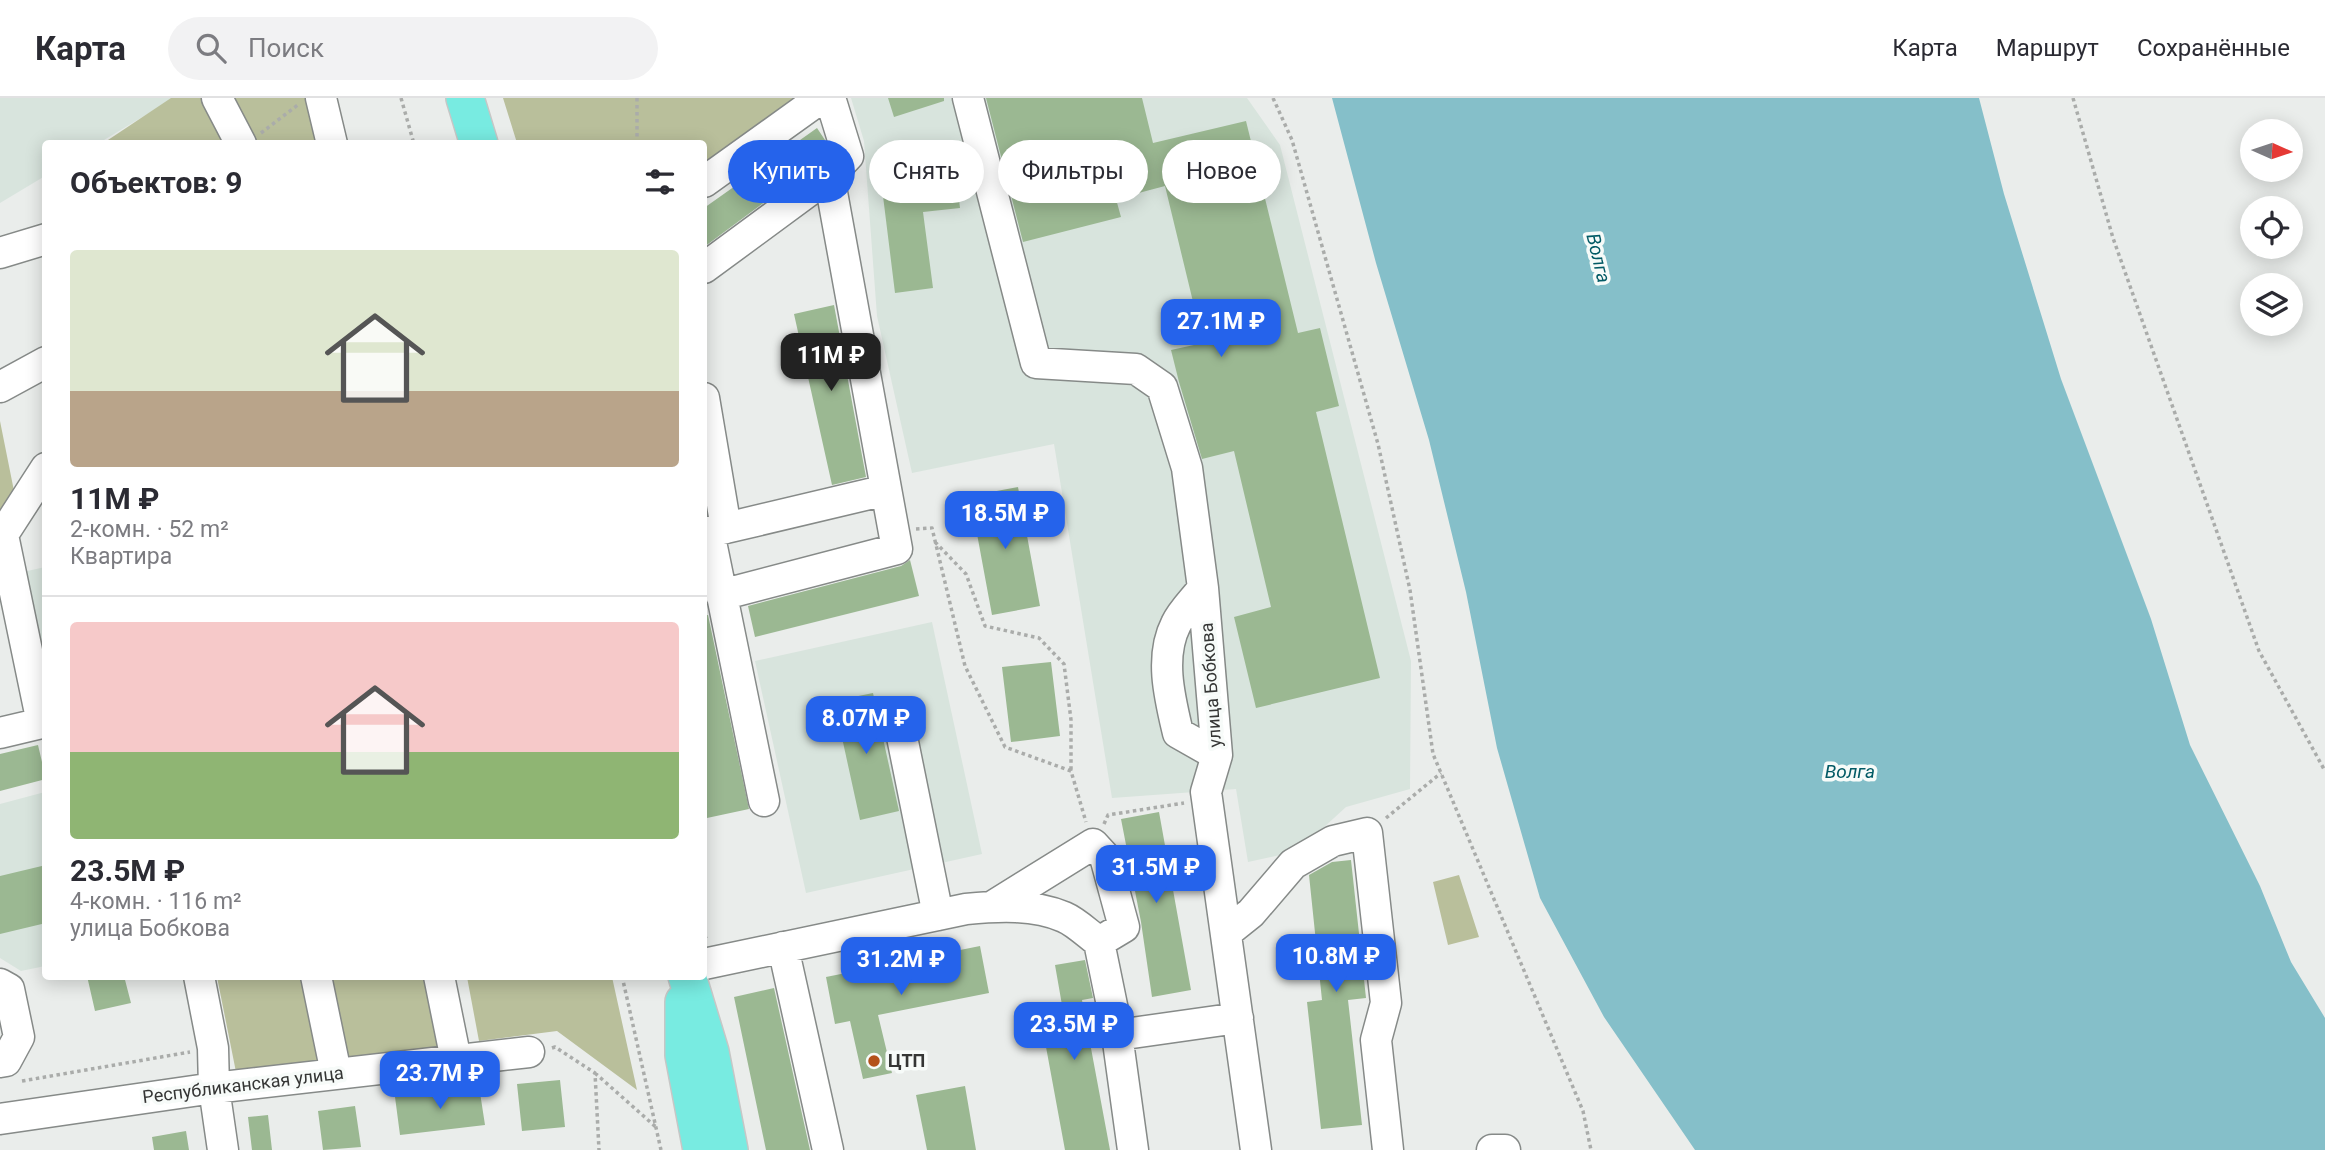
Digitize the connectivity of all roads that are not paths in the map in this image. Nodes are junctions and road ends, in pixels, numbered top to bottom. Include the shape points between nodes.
1 (217, 98) edge
2 (321, 98) edge
3 (465, 98) edge
4 (821, 98) edge
5 (827, 98) edge
6 (968, 98) edge
7 (249, 140) edge
8 (331, 140) edge
9 (478, 140) edge
10 (843, 140) edge
11 (707, 180) edge
12 (792, 203) edge
13 (834, 203) edge
14 (42, 240) edge
15 (0, 253) edge
16 (707, 266) edge
17 (42, 364) edge
18 (0, 387) edge
19 (707, 442) edge
20 (42, 474) edge
21 (886, 490) junction
22 (713, 531) edge
23 (1, 537) edge
24 (1203, 588) junction
25 (721, 595) junction
26 (899, 722) dead end
27 (0, 733) edge
28 (1217, 755) junction
29 (764, 801) dead end
30 (993, 906) junction
31 (938, 915) junction
32 (1226, 933) junction
33 (1099, 942) junction
34 (783, 947) junction
35 (707, 963) edge
36 (201, 980) edge
37 (317, 980) edge
38 (440, 980) edge
39 (685, 980) edge
40 (686, 980) edge
41 (0, 984) edge
42 (1238, 1018) junction
43 (1118, 1035) junction
44 (529, 1052) road end
45 (456, 1060) junction
46 (5, 1072) edge
47 (336, 1073) junction
48 (214, 1087) junction
49 (0, 1119) edge
50 (223, 1150) edge
51 (702, 1150) edge
52 (729, 1150) edge
53 (828, 1150) edge
54 (1133, 1150) edge
55 (1256, 1150) edge
56 (1388, 1150) edge
57 (1492, 1150) edge
58 (1505, 1150) edge

1 - 7 street
2 - 8 street
3 - 9 main road
4 - 11 street
5 - 10 street
6 - 24 street, улица Бобкова via 1036,363 1136,369 1162,387 1187,468
12 - 16 street
13 - 21 street
14 - 15 street
17 - 18 street
19 - 22 street
20 - 23 street
21 - 22 street
21 - 25 street via 897,549
22 - 25 street
23 - 27 street via 42,723
24 - 28 street, улица Бобкова
24 - 28 street via 1176,624 1167,656 1178,733
25 - 29 street
26 - 31 street
28 - 32 street, улица Бобкова via 1207,795
30 - 31 street
30 - 33 street via 1066,917
30 - 33 street via 1093,844 1105,857 1124,927
31 - 34 street
32 - 42 street, улица Бобкова
32 - 56 street via 1251,913 1293,863 1334,841 1367,833 1386,1003 1376,1040
33 - 43 street
34 - 35 street
34 - 53 street
36 - 48 street via 213,1048
37 - 47 street
38 - 45 street
39 - 51 main road via 684,1055
40 - 52 main road via 710,1052
41 - 46 street via 9,989 19,1037 5,1061
42 - 43 street
42 - 55 street, улица Бобкова
43 - 54 street
44 - 45 street, Республиканская улица
45 - 47 street, Республиканская улица
47 - 48 street, Республиканская улица
48 - 49 street, Республиканская улица
48 - 50 street
57 - 58 street

